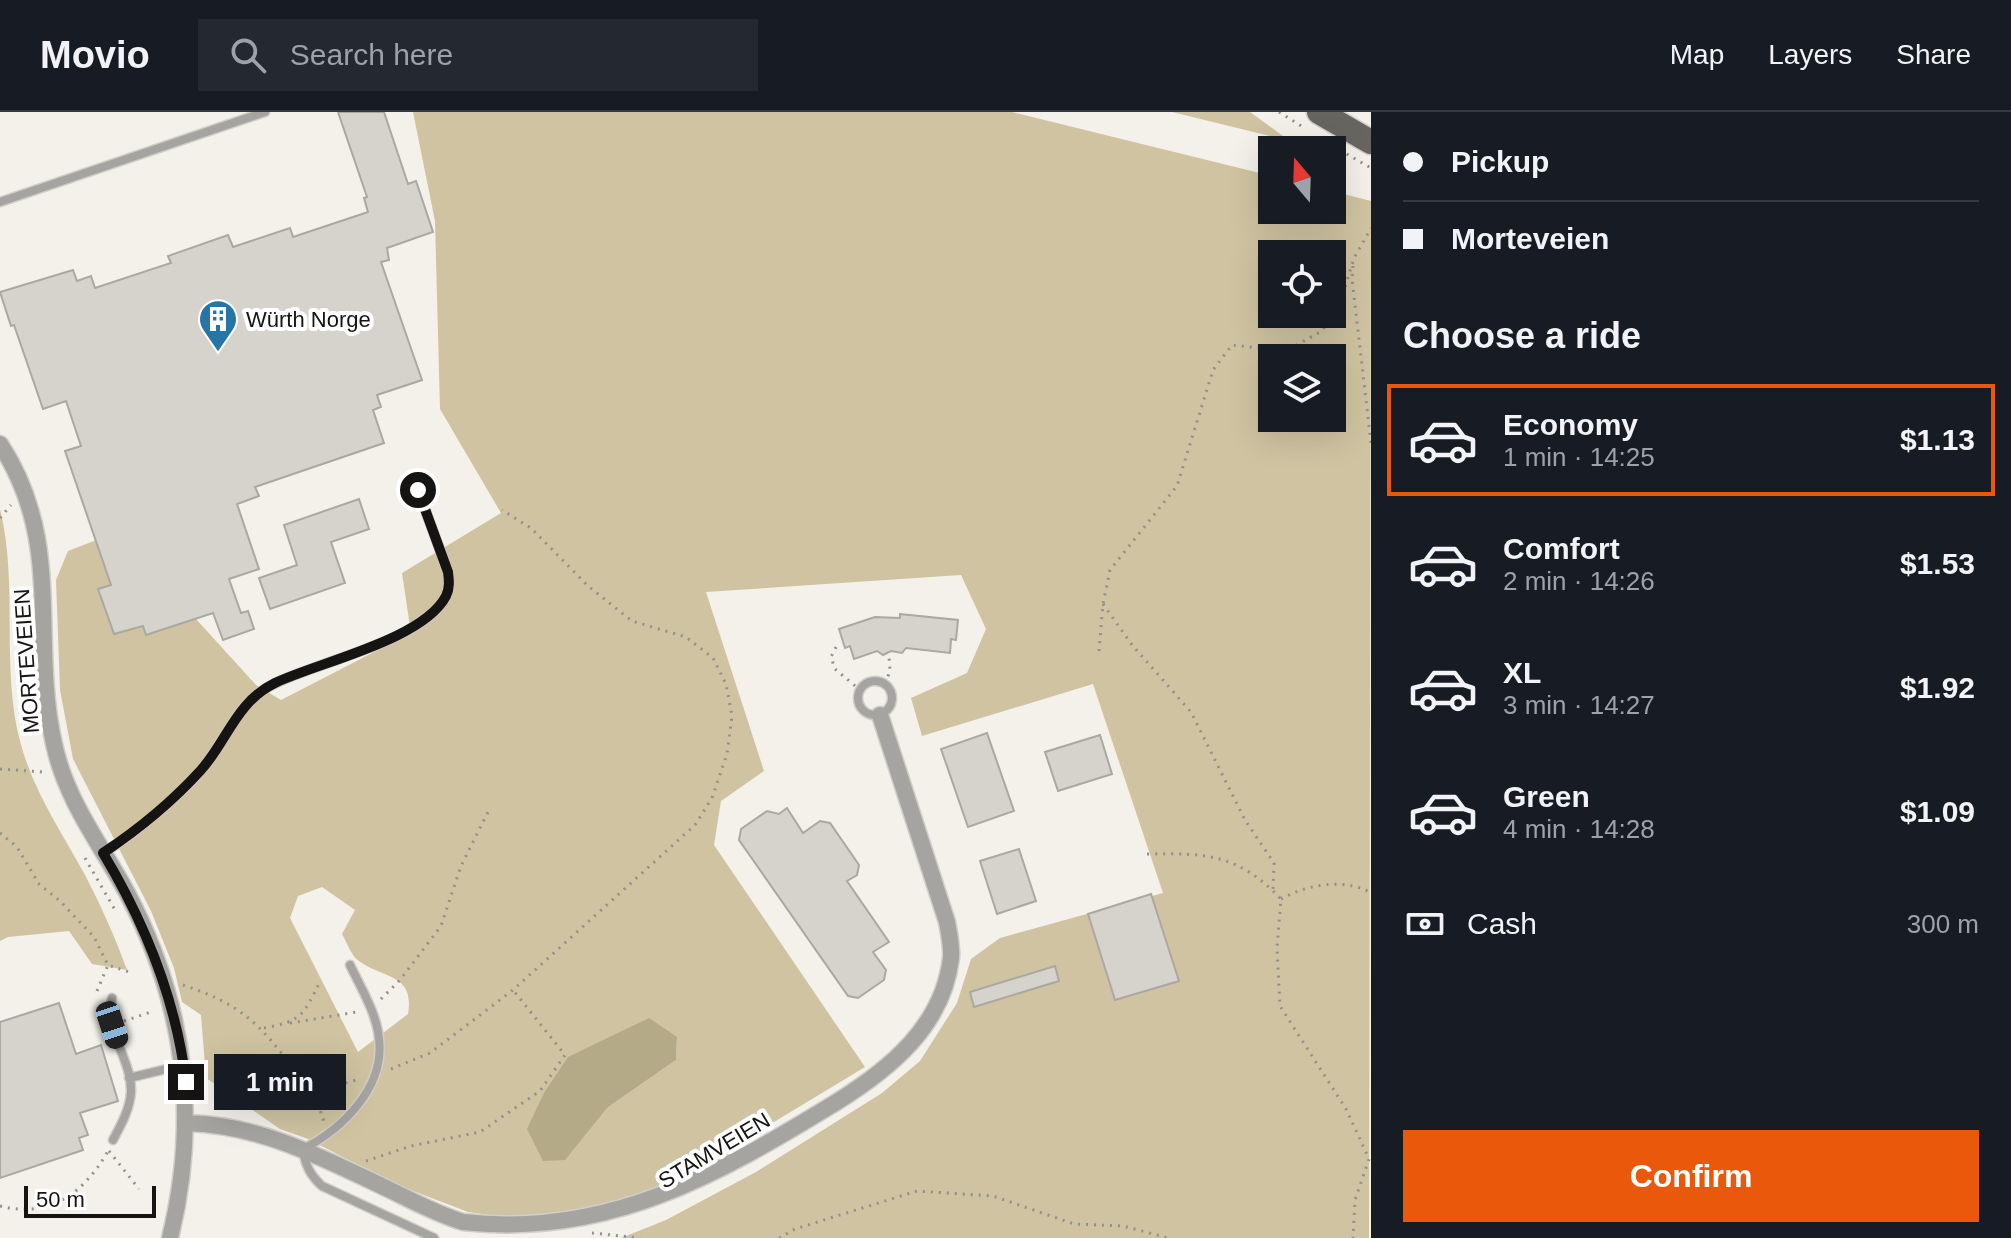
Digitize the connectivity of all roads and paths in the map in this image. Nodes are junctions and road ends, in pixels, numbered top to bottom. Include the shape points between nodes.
1 (265, 112) edge
2 (1319, 112) edge
3 (1371, 142) edge
4 (0, 202) edge
5 (1371, 228) edge
6 (1354, 258) junction
7 (1371, 443) edge
8 (0, 444) edge
9 (418, 490) dead end
10 (11, 505) dead end
11 (502, 510) dead end
12 (0, 518) edge
13 (1103, 604) junction
14 (836, 647) dead end
15 (1099, 651) dead end
16 (889, 657) dead end
17 (886, 684) junction
18 (860, 690) junction
19 (880, 715) junction
20 (0, 769) edge
21 (43, 772) dead end
22 (490, 808) dead end
23 (0, 833) edge
24 (103, 853) junction
25 (1147, 854) dead end
26 (1273, 891) junction
27 (1371, 893) edge
28 (1281, 899) junction
29 (108, 965) junction
30 (350, 965) dead end
31 (132, 973) dead end
32 (321, 980) dead end
33 (180, 983) dead end
34 (513, 990) junction
35 (97, 991) dead end
36 (112, 998) dead end
37 (370, 1009) junction
38 (154, 1011) dead end
39 (290, 1023) junction
40 (112, 1025) junction
41 (263, 1029) junction
42 (184, 1064) junction
43 (376, 1075) junction
44 (129, 1078) junction
45 (306, 1085) junction
46 (187, 1123) junction
47 (327, 1136) junction
48 (113, 1140) joint
49 (303, 1149) junction
50 (108, 1150) junction
51 (344, 1168) junction
52 (139, 1189) dead end
53 (0, 1206) edge
54 (581, 1232) junction
55 (170, 1238) edge
56 (434, 1238) edge
57 (640, 1238) edge
58 (779, 1238) edge
59 (1168, 1238) edge
60 (1353, 1238) edge

1 - 4 lane
2 - 3 main road
5 - 6 path
6 - 7 path
6 - 13 path via 1341,300 1322,331 1286,351 1232,345 1213,370 1177,486 1110,570
8 - 24 street, MORTEVEIEN via 23,485 38,536 54,746 71,796
9 - 24 lane via 448,572 446,597 433,612 405,632 261,691 238,713 195,776
10 - 12 path
11 - 34 path via 531,528 588,586 632,621 686,637 713,658 726,684 732,716 722,769 695,825
13 - 15 path
13 - 26 path via 1191,712 1245,820 1274,863
14 - 18 path via 831,657 835,669
16 - 17 path
17 - 18 lane via 872,681
17 - 19 lane via 893,702
18 - 19 lane via 860,706 872,716
19 - 54 street, STAMVEIEN via 947,922 951,954 945,988 927,1025 898,1058 851,1093 667,1205
20 - 21 path
22 - 37 path via 461,866 441,926
23 - 29 path via 17,847 39,884 94,937
24 - 42 street, MORTEVEIEN via 143,926
25 - 26 path via 1224,859
26 - 28 path
27 - 28 path via 1333,884 1300,889
28 - 60 path via 1280,1006 1346,1109 1369,1159 1355,1200
29 - 31 path
29 - 35 path
30 - 37 lane
32 - 39 path via 306,1008
33 - 41 path via 215,995
34 - 43 path via 430,1053
34 - 51 path via 565,1055 540,1091 480,1132 411,1146
36 - 40 lane
37 - 39 path
37 - 43 lane via 379,1038
38 - 40 path
39 - 41 path
40 - 44 lane
41 - 45 path
42 - 44 lane
42 - 46 street, MORTEVEIEN
43 - 45 path via 333,1086
43 - 47 lane via 356,1107
44 - 48 lane via 128,1108
45 - 47 path via 320,1108
46 - 49 street, STAMVEIEN via 239,1128
46 - 55 street, MORTEVEIEN
47 - 49 lane
48 - 50 path
49 - 51 street, STAMVEIEN
49 - 56 lane via 311,1177 322,1186
50 - 52 path
50 - 53 path via 92,1177 73,1194 25,1210
51 - 54 street, STAMVEIEN via 464,1222 542,1235
54 - 57 path
58 - 59 path via 917,1191 993,1196 1074,1224 1123,1226

